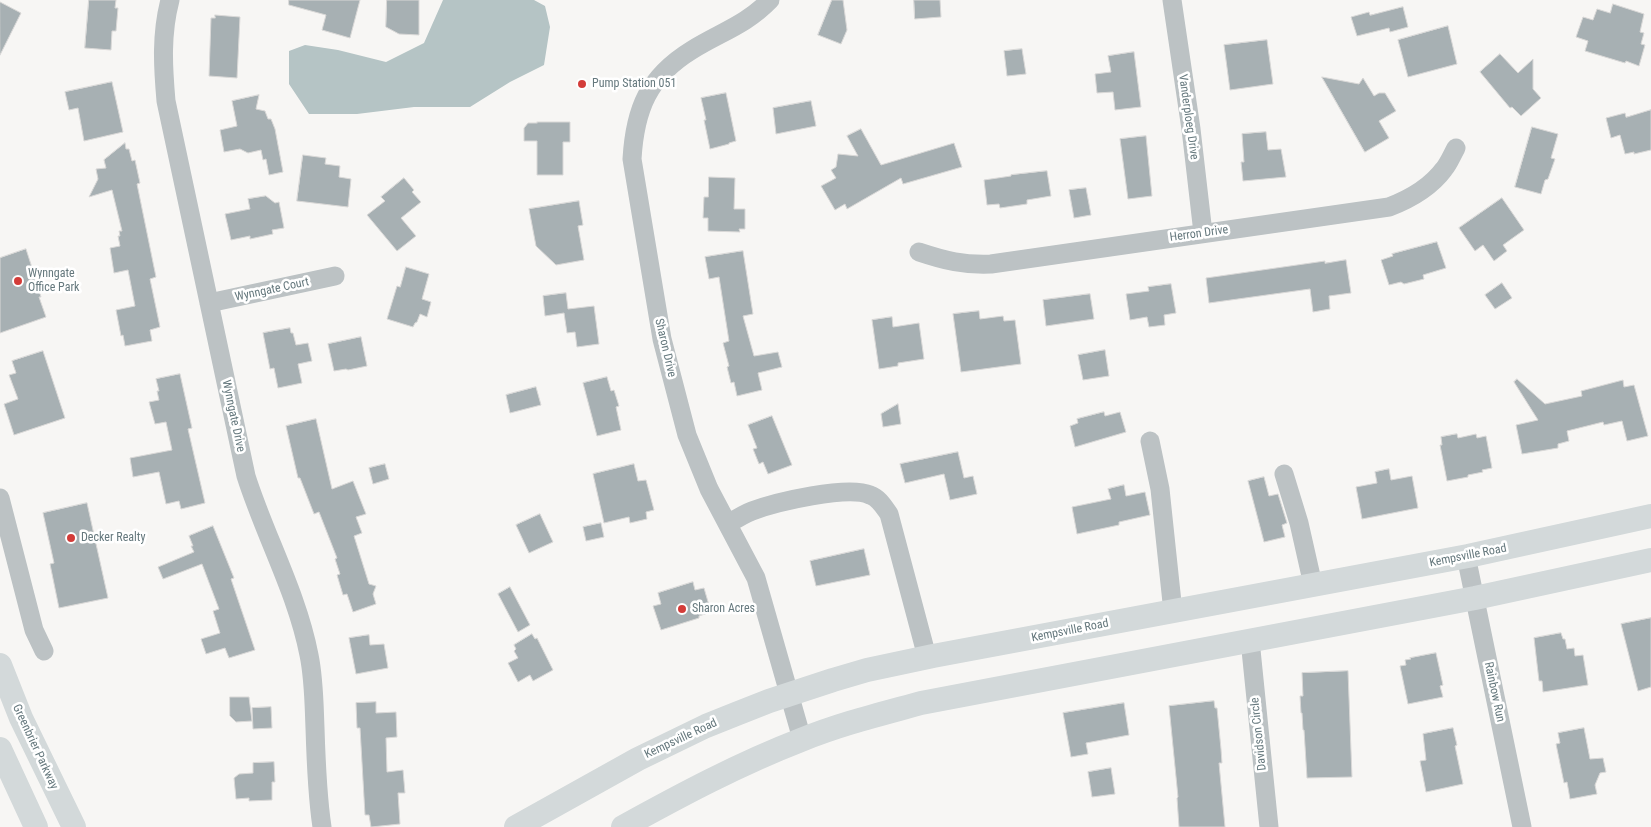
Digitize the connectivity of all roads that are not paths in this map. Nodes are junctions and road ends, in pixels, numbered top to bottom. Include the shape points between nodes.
1 (170, 0) edge
2 (770, 0) edge
3 (1172, 0) edge
4 (1456, 148) dead end
5 (1202, 234) junction
6 (920, 252) dead end
7 (335, 276) dead end
8 (209, 303) junction
9 (1150, 441) dead end
10 (1284, 474) dead end
11 (0, 498) edge
12 (1651, 516) edge
13 (728, 524) junction
14 (1466, 556) junction
15 (1651, 560) edge
16 (1313, 585) junction
17 (1475, 598) junction
18 (1173, 612) junction
19 (1250, 640) junction
20 (44, 651) dead end
21 (927, 657) junction
22 (0, 665) edge
23 (789, 694) junction
24 (802, 739) junction
25 (0, 749) edge
26 (36, 827) edge
27 (74, 827) edge
28 (322, 827) edge
29 (516, 827) edge
30 (623, 827) edge
31 (1269, 827) edge
32 (1522, 827) edge

1 - 8 street, Wynngate Drive via 164,34 166,102
2 - 13 street, Sharon Drive via 749,19 693,49 657,79 644,100 634,134 632,159 662,340 687,435
3 - 5 street, Vanderploeg Drive
4 - 5 street, Herron Drive via 1444,169 1426,188 1404,202 1389,207
5 - 6 street, Herron Drive via 990,264 948,262
7 - 8 street, Wynngate Court
8 - 28 street, Wynngate Drive via 246,476 295,603 309,655
9 - 18 street via 1160,489
10 - 16 street
11 - 20 street via 34,630
12 - 14 main road, Kempsville Road
13 - 21 street via 750,512 805,497 862,492 872,495 888,514
13 - 23 street, Sharon Drive via 756,578
14 - 16 main road, Kempsville Road
14 - 17 street, Rainbow Run
15 - 17 main road
16 - 18 main road, Kempsville Road
17 - 19 main road
17 - 32 street, Rainbow Run
18 - 21 main road, Kempsville Road
19 - 24 main road via 921,703
19 - 31 street, Davidson Circle
21 - 23 main road, Kempsville Road via 867,670
22 - 27 main road, Greenbrier Parkway via 21,718
23 - 24 street, Sharon Drive
23 - 29 main road, Kempsville Road via 668,744
24 - 30 main road via 729,770
25 - 26 main road

